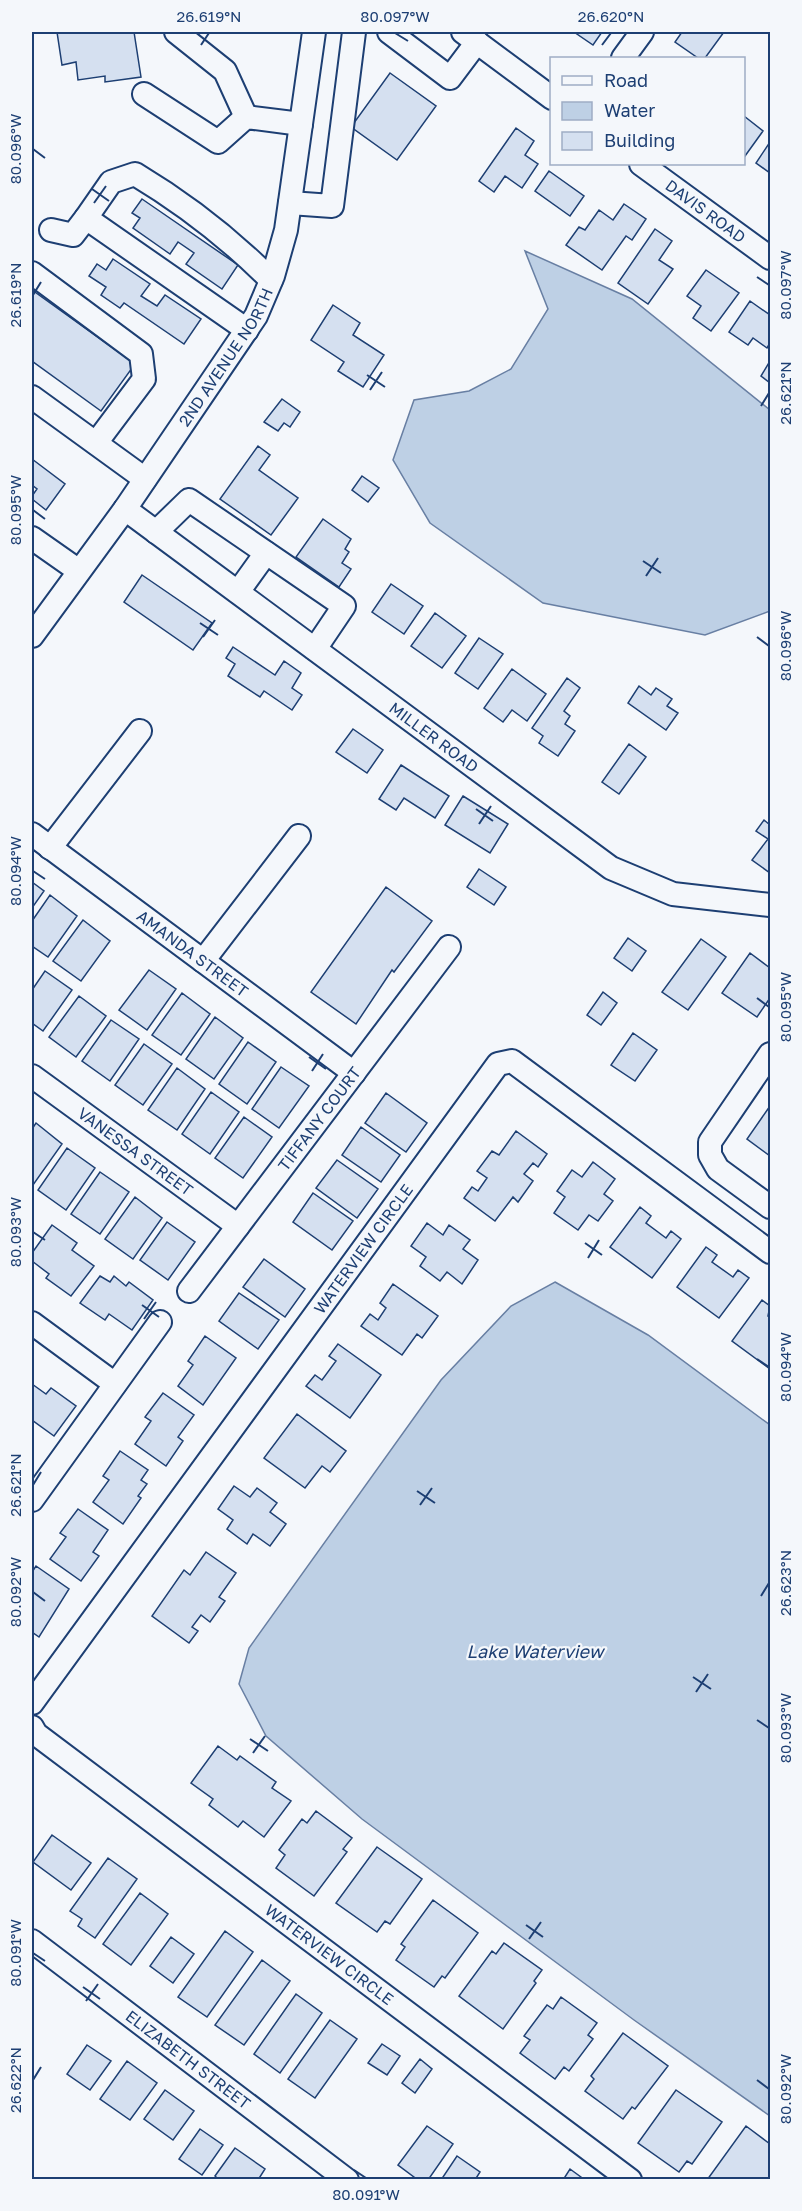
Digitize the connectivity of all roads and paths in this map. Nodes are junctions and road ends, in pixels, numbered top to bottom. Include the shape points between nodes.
1 (176, 32) edge
2 (314, 32) edge
3 (354, 32) edge
4 (389, 32) edge
5 (642, 32) edge
6 (470, 37) edge
7 (624, 57) edge
8 (144, 94) dead end
9 (550, 97) edge
10 (246, 117) junction
11 (301, 124) junction
12 (642, 165) edge
13 (290, 203) junction
14 (86, 218) junction
15 (51, 230) dead end
16 (771, 258) edge
17 (32, 273) edge
18 (271, 280) junction
19 (247, 330) junction
20 (32, 397) edge
21 (96, 443) junction
22 (145, 479) junction
23 (124, 509) junction
24 (156, 532) junction
25 (32, 538) edge
26 (266, 553) junction
27 (79, 571) junction
28 (238, 592) junction
29 (32, 636) edge
30 (315, 649) junction
31 (140, 731) dead end
32 (32, 834) edge
33 (299, 836) dead end
34 (50, 848) junction
35 (771, 905) edge
36 (449, 947) dead end
37 (203, 961) junction
38 (771, 1054) edge
39 (354, 1072) junction
40 (32, 1076) edge
41 (771, 1207) edge
42 (238, 1226) junction
43 (771, 1252) edge
44 (189, 1291) dead end
45 (160, 1322) dead end
46 (32, 1323) edge
47 (115, 1384) junction
48 (32, 1500) edge
49 (32, 1703) edge
50 (32, 1727) edge
51 (32, 1941) edge
52 (347, 2180) edge
53 (630, 2180) edge

1 - 10 street via 225,71
2 - 11 street, 2ND AVENUE NORTH
3 - 13 street via 332,206
4 - 6 street via 450,78
5 - 7 street
6 - 9 street
8 - 10 street via 218,142
10 - 11 street
11 - 13 street, 2ND AVENUE NORTH
12 - 16 street, DAVIS ROAD
13 - 18 street, 2ND AVENUE NORTH
14 - 15 street via 73,236
14 - 18 street via 111,183 135,174 213,228
14 - 19 street
17 - 21 street via 141,354 144,379
18 - 19 street, 2ND AVENUE NORTH
19 - 22 street, 2ND AVENUE NORTH
20 - 21 street
21 - 22 street
22 - 23 street, 2ND AVENUE NORTH
23 - 24 street, MILLER ROAD
23 - 27 street, 2ND AVENUE NORTH
24 - 26 street via 189,500
24 - 28 street, MILLER ROAD
25 - 27 street
26 - 28 street
26 - 30 street via 344,606
27 - 29 street, 2ND AVENUE NORTH
28 - 30 street, MILLER ROAD
30 - 35 street, MILLER ROAD via 611,868 673,894
31 - 34 street
32 - 34 street, AMANDA STREET
33 - 37 street
34 - 37 street, AMANDA STREET
36 - 39 street, TIFFANY COURT
37 - 39 street, AMANDA STREET
38 - 41 street via 710,1142 710,1155 718,1169
39 - 42 street, TIFFANY COURT
40 - 42 street, VANESSA STREET
42 - 44 street, TIFFANY COURT
43 - 49 street, WATERVIEW CIRCLE via 512,1061 498,1064
45 - 47 street
46 - 47 street
47 - 48 street
50 - 53 street, WATERVIEW CIRCLE via 36,1734
51 - 52 street, ELIZABETH STREET

